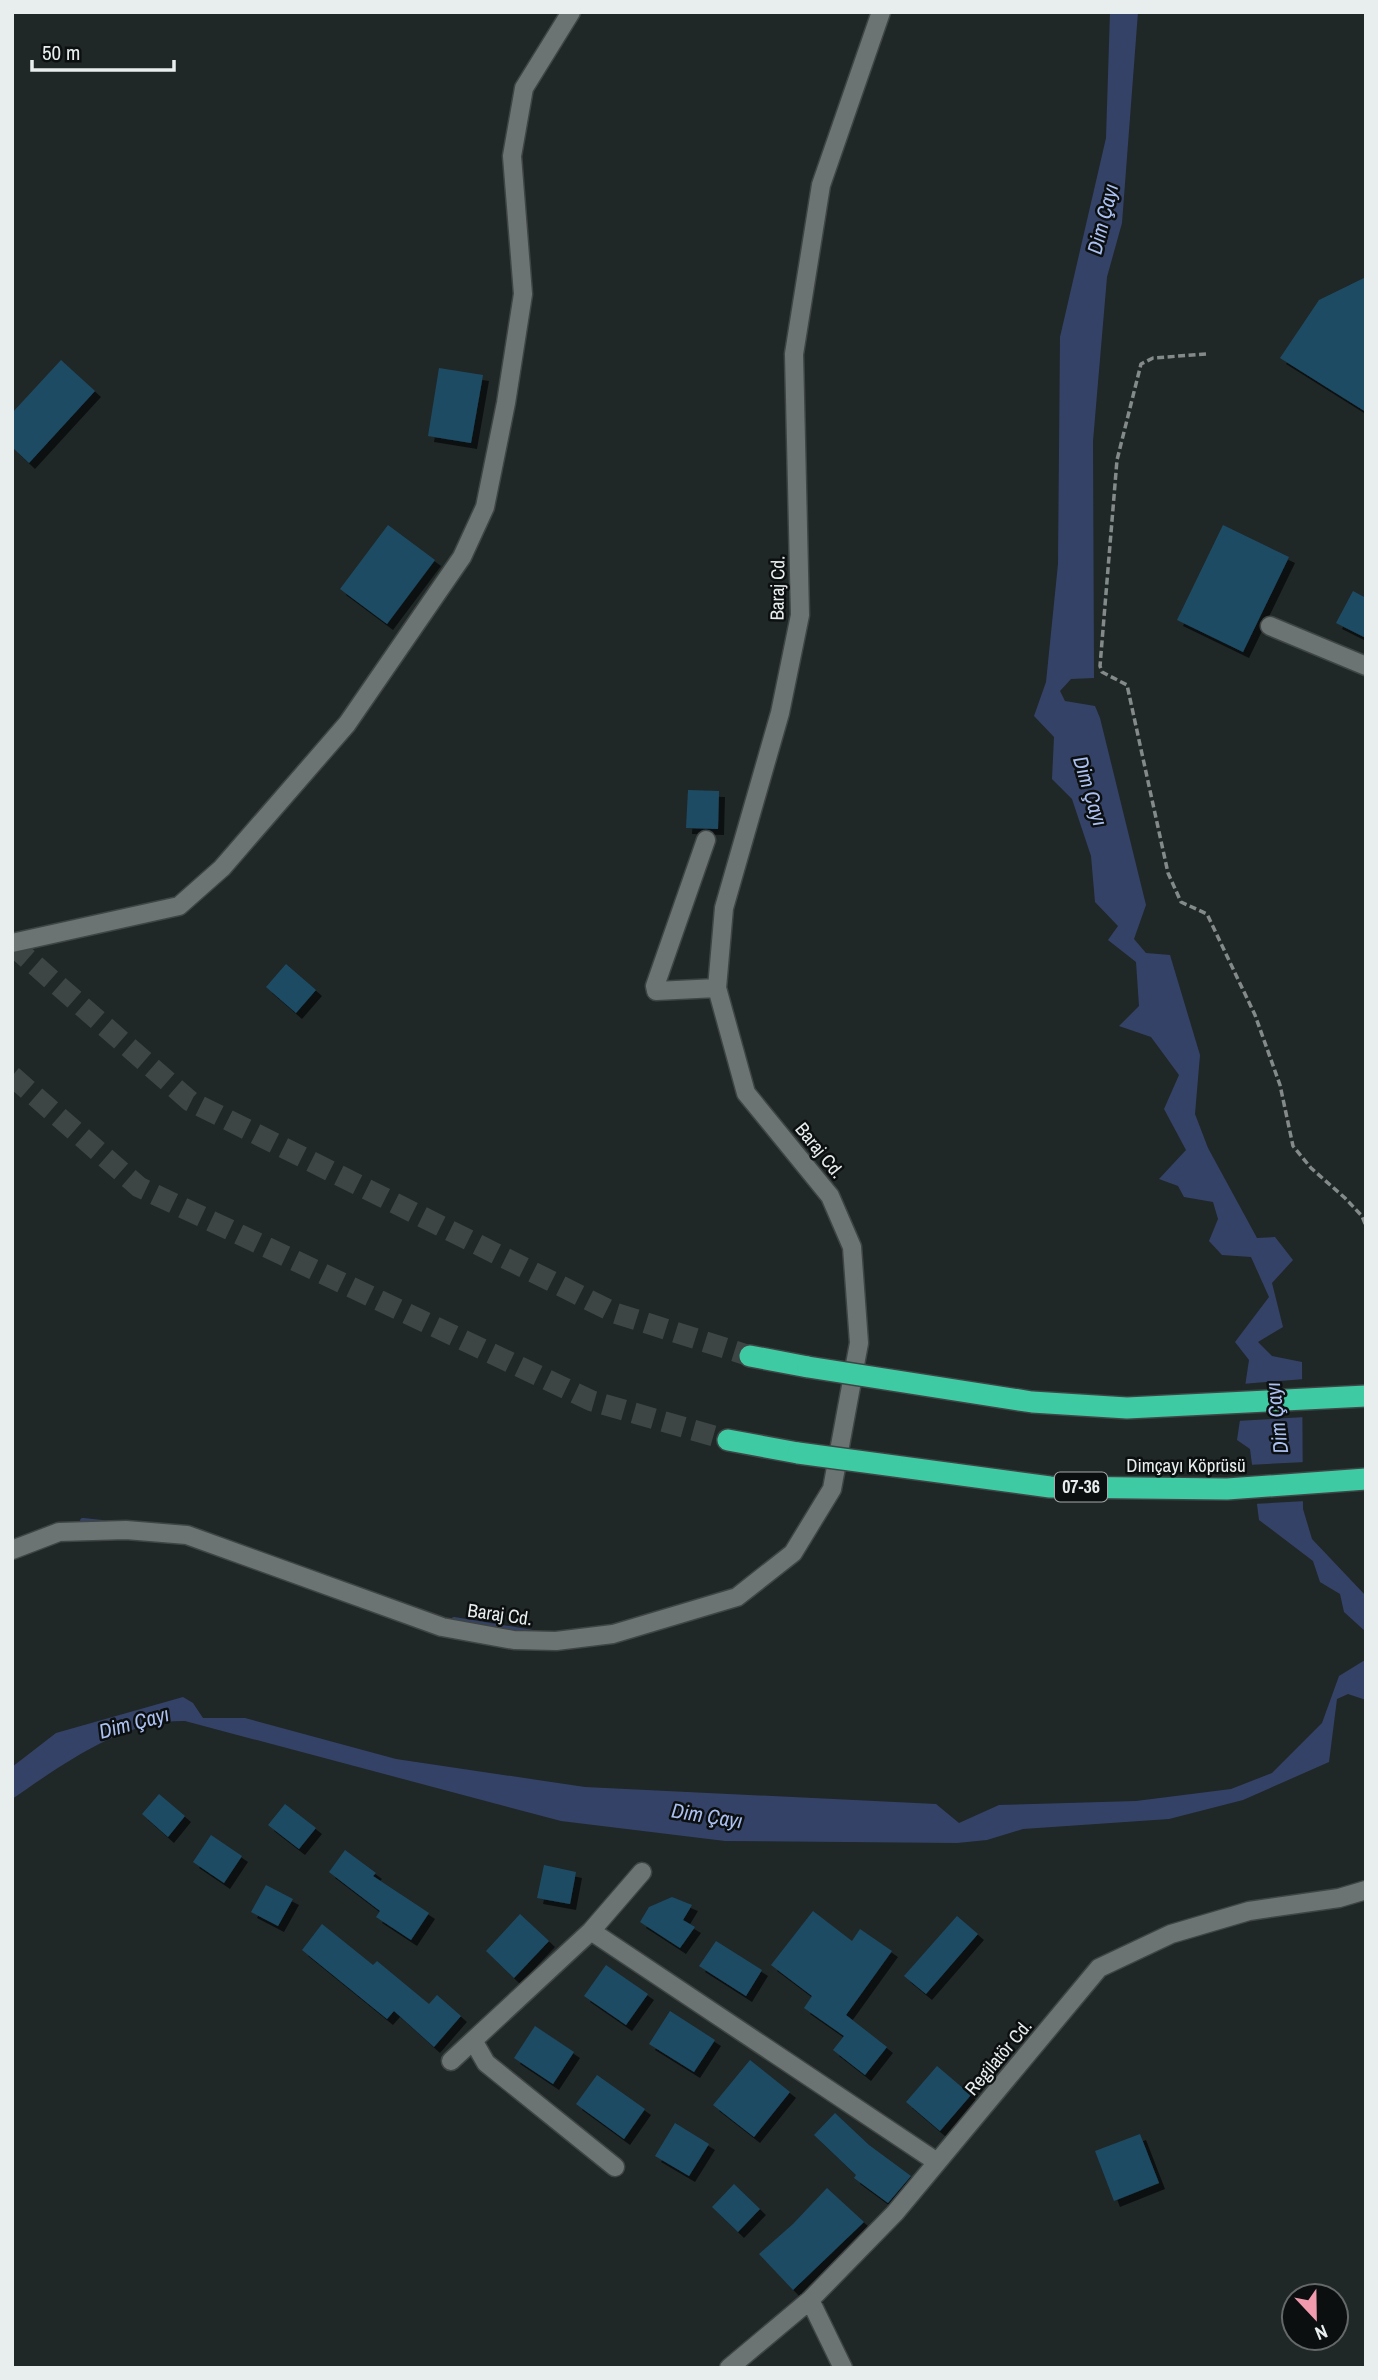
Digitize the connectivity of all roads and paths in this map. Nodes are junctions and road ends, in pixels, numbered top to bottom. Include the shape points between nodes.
1 (570, 12) edge
2 (881, 12) edge
3 (1206, 354) dead end
4 (1270, 626) dead end
5 (1366, 666) edge
6 (706, 840) dead end
7 (12, 943) edge
8 (717, 988) junction
9 (1366, 1226) edge
10 (750, 1356) tunnel mouth
11 (1366, 1396) edge
12 (728, 1440) tunnel mouth
13 (1366, 1479) edge
14 (12, 1550) edge
15 (642, 1872) dead end
16 (1366, 1890) edge
17 (592, 1931) junction
18 (474, 2042) junction
19 (451, 2061) dead end
20 (937, 2162) junction
21 (615, 2167) dead end
22 (810, 2300) junction
23 (729, 2368) edge
24 (842, 2368) edge

1 - 7 street via 524,88 512,156 523,294 485,507 462,556 347,724 222,868 179,906
2 - 8 street, Baraj Cd. via 821,186 794,354 800,615 780,713 724,908
3 - 9 path via 1153,358 1141,364 1117,460 1100,666 1102,672 1127,685 1168,873 1181,902 1207,914 1255,1014 1280,1085 1293,1146 1362,1216
4 - 5 street
6 - 8 street via 654,986 656,991 668,993
8 - 14 street, Baraj Cd. via 746,1093 830,1196 852,1247 859,1343 839,1449 831,1489 793,1553 737,1597 613,1634 556,1641 514,1640 442,1627 187,1535 126,1530 59,1532
10 - 11 highway, bridge via 1032,1402 1127,1408
12 - 13 highway, Dimçayı Köprüsü / 07-36, bridge via 1050,1487 1227,1489
15 - 17 street
16 - 20 street, Regilatör Cd. via 1249,1911 1197,1926 1099,1968
17 - 18 street
17 - 20 street
18 - 19 street
18 - 21 street via 486,2063
20 - 22 street, Regilatör Cd. via 895,2213
22 - 23 street, Regilatör Cd.
22 - 24 street

